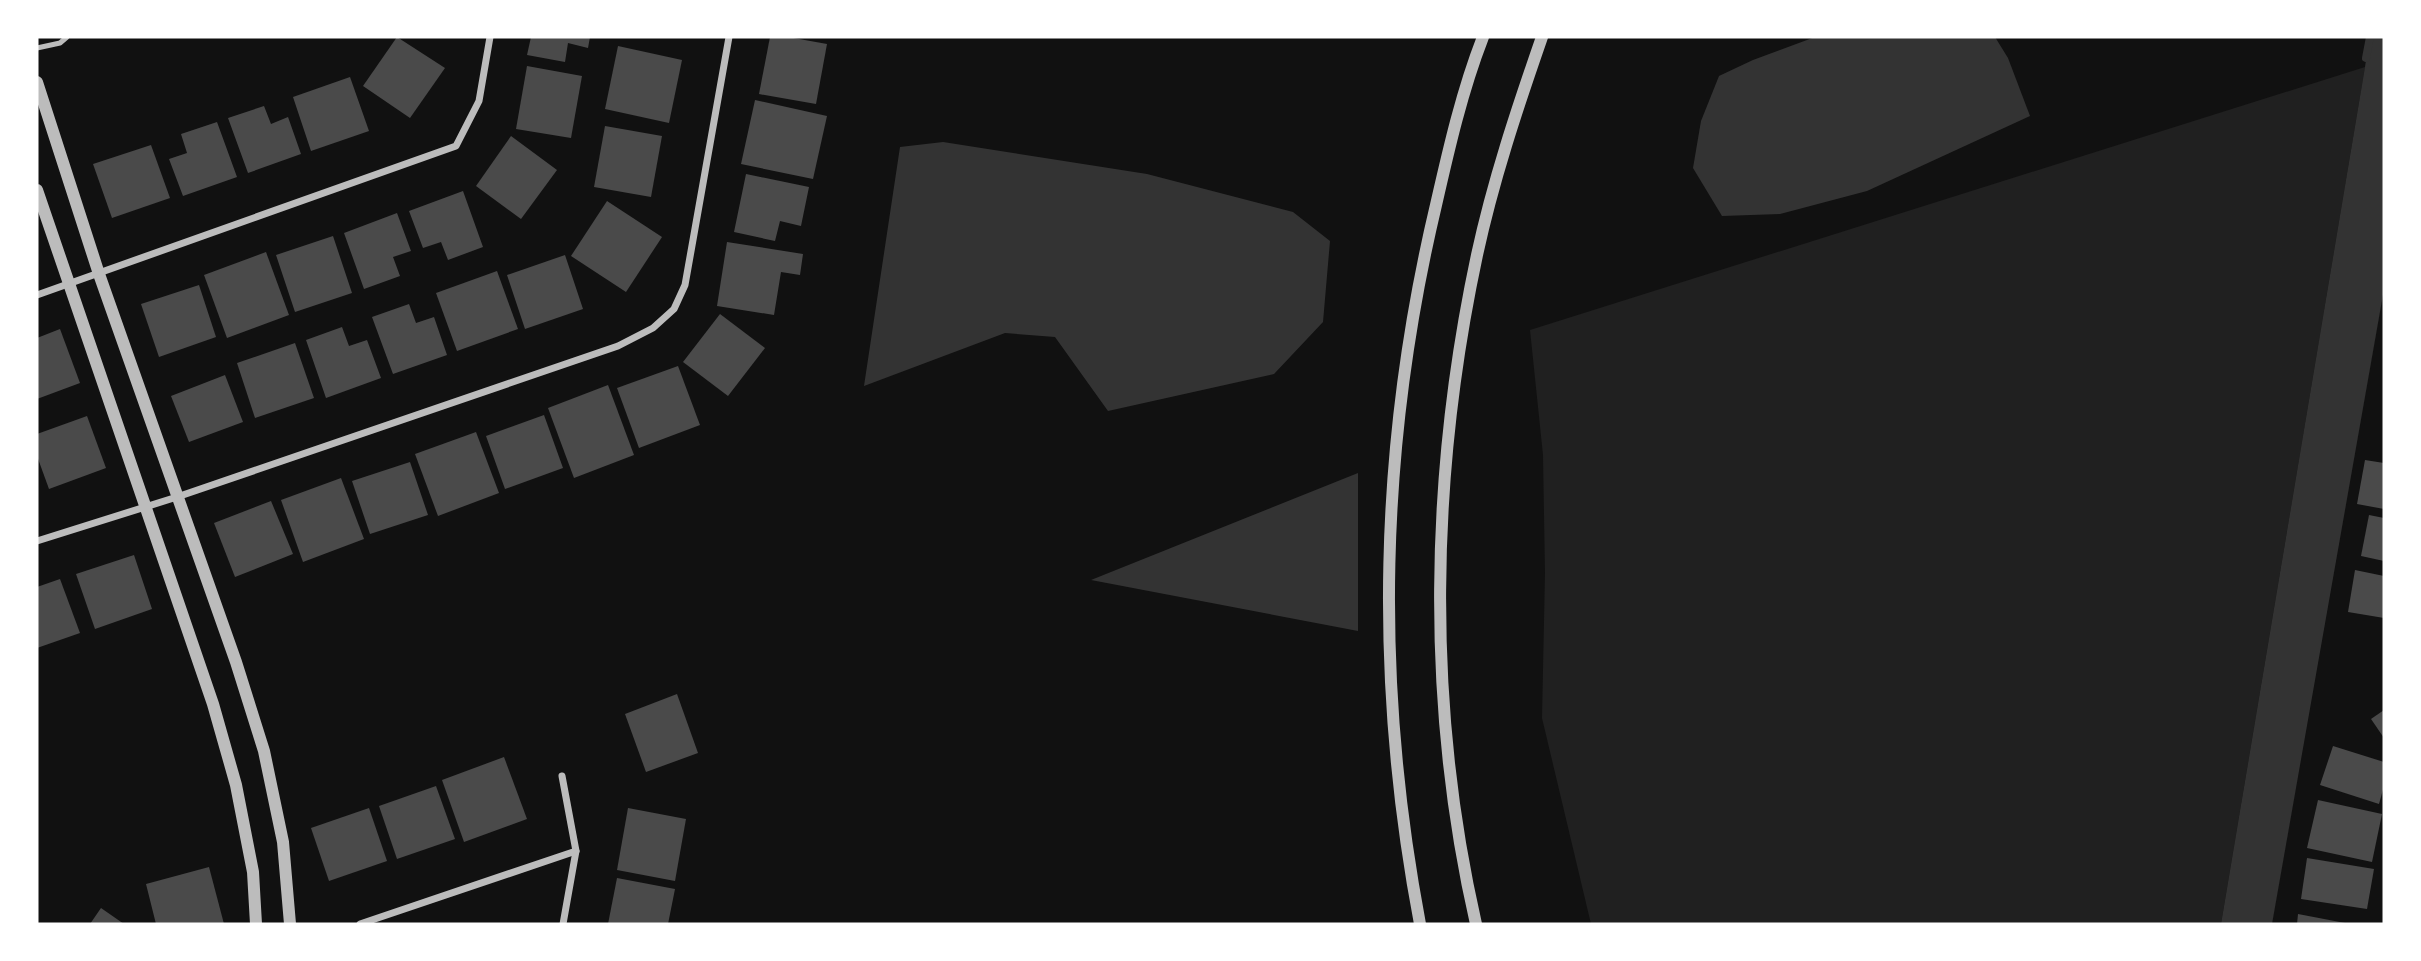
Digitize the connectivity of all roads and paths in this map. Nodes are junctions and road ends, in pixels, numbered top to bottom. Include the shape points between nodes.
1 (67, 37) edge
2 (491, 37) edge
3 (729, 37) edge
4 (1483, 37) edge
5 (1542, 37) edge
6 (37, 48) edge
7 (37, 82) edge
8 (37, 190) edge
9 (99, 274) junction
10 (69, 284) junction
11 (37, 295) edge
12 (177, 497) junction
13 (144, 507) junction
14 (37, 541) edge
15 (562, 776) dead end
16 (576, 851) junction
17 (256, 924) edge
18 (290, 924) edge
19 (360, 924) edge
20 (564, 924) edge
21 (1420, 924) edge
22 (1476, 924) edge

1 - 6 lane
2 - 9 street via 479,101 456,145
3 - 12 street via 685,285 674,309 653,328 618,346
4 - 21 street via 1452,136 1423,257 1402,378 1390,502 1393,737
5 - 22 street via 1509,133 1477,254 1445,463 1441,674 1451,783
7 - 9 street
8 - 10 street
9 - 10 street
9 - 12 street
10 - 11 street
10 - 13 street
12 - 13 street
12 - 18 street via 264,751 283,842
13 - 14 street
13 - 17 street via 236,785 253,872
15 - 16 street
16 - 19 street
16 - 20 street

